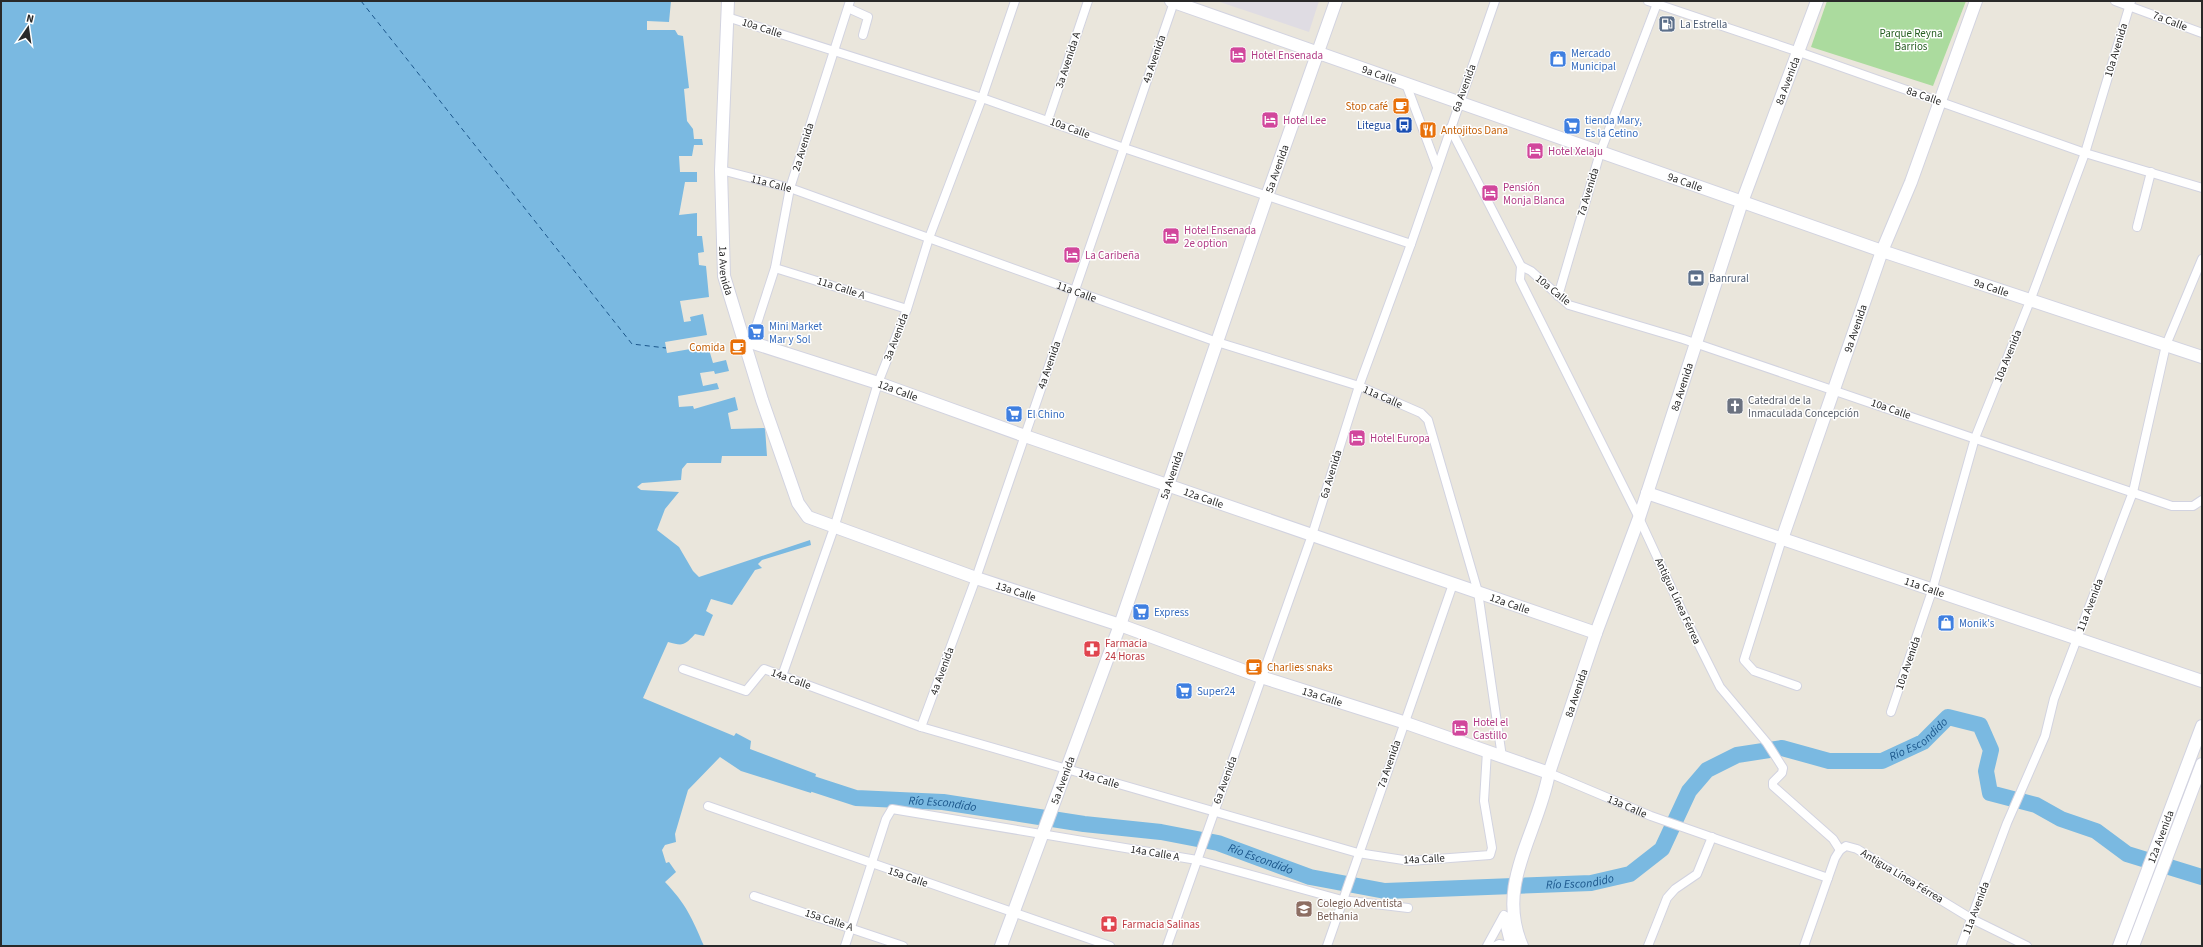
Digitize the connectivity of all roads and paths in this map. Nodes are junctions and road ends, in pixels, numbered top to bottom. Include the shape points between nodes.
1 (728, 1) edge
2 (1016, 1) edge
3 (1088, 1) edge
4 (1336, 1) edge
5 (1495, 1) edge
6 (1648, 1) edge
7 (1817, 1) edge
8 (1976, 1) edge
9 (2115, 1) edge
10 (1172, 2) edge
11 (1657, 2) edge
12 (2130, 3) edge
13 (849, 4) edge
14 (727, 17) junction
15 (2202, 33) edge
16 (863, 35) dead end
17 (833, 51) junction
18 (1799, 52) junction
19 (1317, 53) junction
20 (1406, 84) junction
21 (982, 98) junction
22 (1459, 102) junction
23 (1939, 102) junction
24 (1048, 120) junction
25 (1450, 128) junction
26 (1124, 148) junction
27 (2085, 153) junction
28 (1600, 154) junction
29 (1437, 167) junction
30 (721, 170) junction
31 (2151, 172) junction
32 (790, 188) junction
33 (2202, 188) edge
34 (1267, 196) junction
35 (1742, 202) junction
36 (2137, 227) dead end
37 (929, 238) junction
38 (1411, 244) junction
39 (1882, 251) junction
40 (2202, 259) edge
41 (1521, 266) junction
42 (775, 268) junction
43 (1075, 291) junction
44 (1558, 296) junction
45 (2030, 301) junction
46 (907, 309) junction
47 (748, 341) junction
48 (1217, 342) junction
49 (1697, 344) junction
50 (2166, 345) junction
51 (2202, 357) edge
52 (878, 383) junction
53 (1359, 386) junction
54 (1833, 390) junction
55 (1025, 436) junction
56 (1975, 438) junction
57 (1167, 485) junction
58 (2133, 492) junction
59 (1647, 493) junction
60 (2202, 500) edge
61 (1639, 518) junction
62 (815, 521) joint
63 (834, 528) junction
64 (1312, 535) junction
65 (1782, 539) junction
66 (976, 578) junction
67 (1453, 584) junction
68 (1932, 591) junction
69 (1478, 592) junction
70 (1120, 625) junction
71 (1596, 633) junction
72 (2077, 638) junction
73 (683, 669) dead end
74 (782, 676) junction
75 (1260, 677) junction
76 (2202, 681) edge
77 (1797, 686) dead end
78 (1891, 712) dead end
79 (1403, 722) junction
80 (2202, 726) edge
81 (921, 727) junction
82 (1487, 751) junction
83 (1502, 757) junction
84 (2202, 764) edge
85 (1067, 769) junction
86 (1549, 773) junction
87 (708, 806) dead end
88 (1212, 816) junction
89 (1044, 831) junction
90 (1709, 836) junction
91 (1840, 850) junction
92 (1358, 853) junction
93 (1198, 859) junction
94 (870, 864) junction
95 (1828, 878) junction
96 (1509, 894) junction
97 (754, 896) dead end
98 (1343, 897) junction
99 (1408, 908) dead end
100 (1013, 912) junction
101 (1504, 915) junction
102 (1972, 919) junction
103 (851, 927) junction
104 (845, 946) edge
105 (903, 946) edge
106 (1001, 946) edge
107 (1110, 946) edge
108 (1166, 946) edge
109 (1327, 946) edge
110 (1487, 946) edge
111 (1495, 946) edge
112 (1511, 946) edge
113 (1522, 946) edge
114 (1648, 946) edge
115 (1804, 946) edge
116 (1961, 946) edge
117 (2027, 946) edge
118 (2118, 946) edge
119 (2133, 946) edge

1 - 14 street, 1a Avenida
2 - 21 street, 3a Avenida
3 - 24 street, 3a Avenida A
4 - 19 street, 5a Avenida
5 - 22 street, 6a Avenida
6 - 11 street, 8a Calle
7 - 18 street, 8a Avenida
8 - 23 street, 9a Avenida
9 - 12 street, 7a Calle
10 - 19 street, 9a Calle
10 - 26 street, 4a Avenida
11 - 18 street, 8a Calle
11 - 28 street, 7a Avenida
12 - 15 street, 7a Calle
12 - 27 street, 10a Avenida
13 - 16 street via 868,17
13 - 17 street, 2a Avenida
14 - 17 street, 10a Calle
14 - 30 street, 1a Avenida
17 - 21 street, 10a Calle
17 - 32 street, 2a Avenida
18 - 23 street, 8a Calle
18 - 35 street, 8a Avenida
19 - 20 street, 9a Calle
19 - 34 street, 5a Avenida
20 - 22 street, 9a Calle
20 - 29 street
21 - 24 street, 10a Calle
21 - 37 street, 3a Avenida
22 - 25 street, 6a Avenida
22 - 28 street, 9a Calle
23 - 27 street, 8a Calle
23 - 39 street, 9a Avenida
24 - 26 street, 10a Calle
25 - 29 street, 6a Avenida
25 - 41 street, Antigua Línea Férrea
26 - 34 street, 10a Calle
26 - 43 street, 4a Avenida
27 - 31 street, 8a Calle
27 - 45 street, 10a Avenida
28 - 35 street, 9a Calle
28 - 44 street, 7a Avenida
29 - 38 street, 6a Avenida
30 - 32 street, 11a Calle
30 - 47 street, 1a Avenida via 724,276
31 - 33 street, 8a Calle
31 - 36 street
32 - 37 street, 11a Calle
32 - 42 street, 2a Avenida
34 - 38 street, 10a Calle
34 - 48 street, 5a Avenida
35 - 39 street, 9a Calle
35 - 49 street, 8a Avenida
37 - 43 street, 11a Calle
37 - 46 street, 3a Avenida
38 - 53 street, 6a Avenida
39 - 45 street, 9a Calle
39 - 54 street, 9a Avenida
40 - 50 street, 11a Avenida
41 - 44 street, 10a Calle via 1531,271
41 - 61 street, Antigua Línea Férrea via 1520,280
42 - 46 street, 11a Calle A
42 - 47 street, 2a Avenida
43 - 48 street, 11a Calle
43 - 55 street, 4a Avenida
44 - 49 street, 10a Calle via 1570,305
45 - 50 street, 9a Calle
45 - 56 street, 10a Avenida
46 - 52 street, 3a Avenida
47 - 52 street, 12a Calle
47 - 62 street, 1a Avenida via 762,400 798,503 808,517
48 - 53 street, 11a Calle
48 - 57 street, 5a Avenida
49 - 54 street, 10a Calle
49 - 59 street, 8a Avenida
50 - 51 street, 9a Calle
50 - 58 street, 11a Avenida
52 - 55 street, 12a Calle
52 - 63 street, 3a Avenida
53 - 64 street, 6a Avenida
53 - 69 street, 11a Calle via 1416,410 1428,420
54 - 56 street, 10a Calle
54 - 65 street, 9a Avenida
55 - 57 street, 12a Calle
55 - 66 street, 4a Avenida
56 - 58 street, 10a Calle
56 - 68 street, 10a Avenida
57 - 64 street, 12a Calle
57 - 70 street, 5a Avenida
58 - 60 street, 10a Calle via 2172,506 2193,506
58 - 72 street, 11a Avenida
59 - 61 street, 8a Avenida
59 - 65 street, 11a Calle
61 - 71 street, 8a Avenida
61 - 91 street, Antigua Línea Férrea via 1720,688 1767,743 1783,768 1773,786 1833,839
62 - 63 street, 13a Calle
63 - 66 street, 13a Calle
63 - 74 street, 3a Avenida
64 - 67 street, 12a Calle
64 - 75 street, 6a Avenida
65 - 68 street, 11a Calle
65 - 77 street, 9a Avenida via 1744,660 1754,671
66 - 70 street, 13a Calle
66 - 81 street, 4a Avenida
67 - 69 street, 12a Calle
67 - 79 street, 7a Avenida
68 - 72 street, 11a Calle
68 - 78 street, 10a Avenida
69 - 71 street, 12a Calle
69 - 83 street
70 - 75 street, 13a Calle
70 - 85 street, 5a Avenida
71 - 86 street, 8a Avenida
72 - 76 street, 11a Calle
72 - 102 street, 11a Avenida via 2054,699 2044,736 2015,804
73 - 74 street, 14a Calle via 746,692 764,669
74 - 81 street, 14a Calle
75 - 79 street, 13a Calle
75 - 88 street, 6a Avenida
79 - 82 street, 13a Calle
79 - 92 street, 7a Avenida
80 - 118 street, 12a Avenida
81 - 85 street, 14a Calle
82 - 83 street, 13a Calle
82 - 92 street, 14a Calle via 1484,801 1492,848 1488,856 1410,861
83 - 86 street, 13a Calle
84 - 119 street, 12a Avenida
85 - 88 street, 14a Calle
85 - 89 street, 5a Avenida
86 - 90 street, 13a Calle via 1652,816
86 - 96 street, 8a Avenida via 1546,791 1517,865
87 - 94 street, 15a Calle
88 - 92 street, 14a Calle via 1292,833
88 - 93 street, 6a Avenida
89 - 93 street, 14a Calle A
89 - 94 street, 14a Calle A via 892,809 888,813
89 - 100 street, 5a Avenida
90 - 95 street, 13a Calle
90 - 114 street via 1697,874 1675,889 1667,898
91 - 95 street
91 - 102 street, Antigua Línea Férrea via 1846,846 1857,849
92 - 98 street, 7a Avenida
93 - 98 street, 14a Calle A
93 - 108 street, 6a Avenida
94 - 100 street, 15a Calle
94 - 103 street
95 - 115 street
96 - 101 street, 8a Avenida
96 - 113 street, 8a Avenida via 1514,927
97 - 103 street, 15a Calle A
98 - 99 street, 14a Calle A
98 - 109 street, 7a Avenida
100 - 106 street, 5a Avenida
100 - 107 street, 15a Calle
101 - 110 street, 8a Avenida
101 - 112 street, 8a Avenida
102 - 116 street, 11a Avenida
102 - 117 street, Antigua Línea Férrea
103 - 104 street
103 - 105 street, 15a Calle A
111 - 112 street, 8a Avenida

